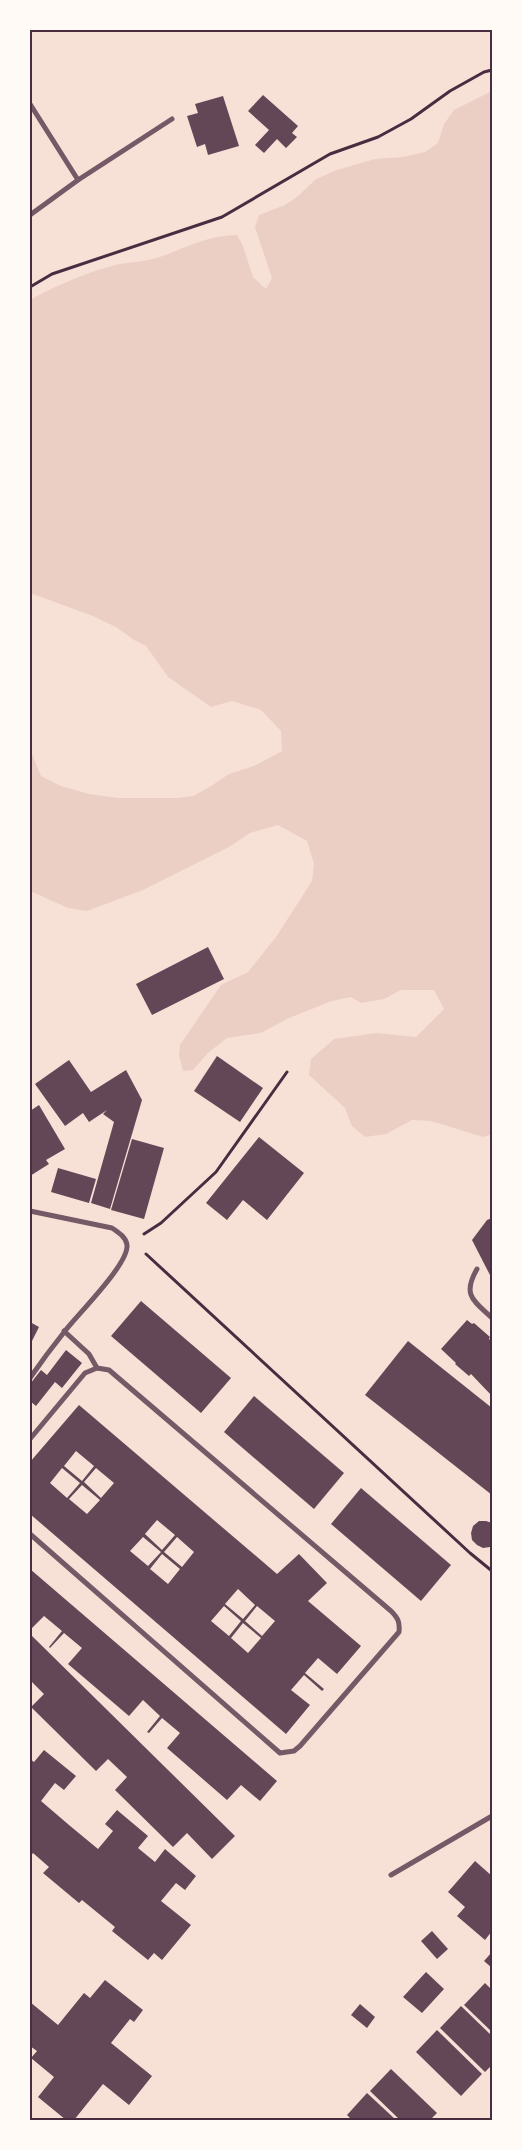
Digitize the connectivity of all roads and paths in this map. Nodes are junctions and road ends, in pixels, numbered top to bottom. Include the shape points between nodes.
1 (492, 70) edge
2 (30, 104) edge
3 (172, 119) dead end
4 (78, 180) junction
5 (30, 215) edge
6 (30, 287) edge
7 (287, 1072) dead end
8 (30, 1211) edge
9 (127, 1245) junction
10 (477, 1269) dead end
11 (492, 1318) edge
12 (64, 1331) junction
13 (97, 1368) junction
14 (30, 1378) edge
15 (30, 1439) edge
16 (30, 1534) edge
17 (492, 1571) edge
18 (492, 1816) edge
19 (391, 1875) dead end

1 - 6 path via 450,91 411,119 378,137 330,154 222,216 52,274
2 - 4 street
3 - 4 street
4 - 5 street
7 - 9 path via 216,1172 161,1223
8 - 9 street via 112,1228 123,1236
9 - 12 street via 124,1257 112,1276
9 - 17 path via 148,1254
10 - 11 street via 471,1279 471,1298
12 - 13 street via 89,1354
12 - 14 street
13 - 15 street via 81,1377
13 - 16 street via 114,1373 391,1611 400,1624 399,1632 300,1746 294,1751 280,1753
18 - 19 street

